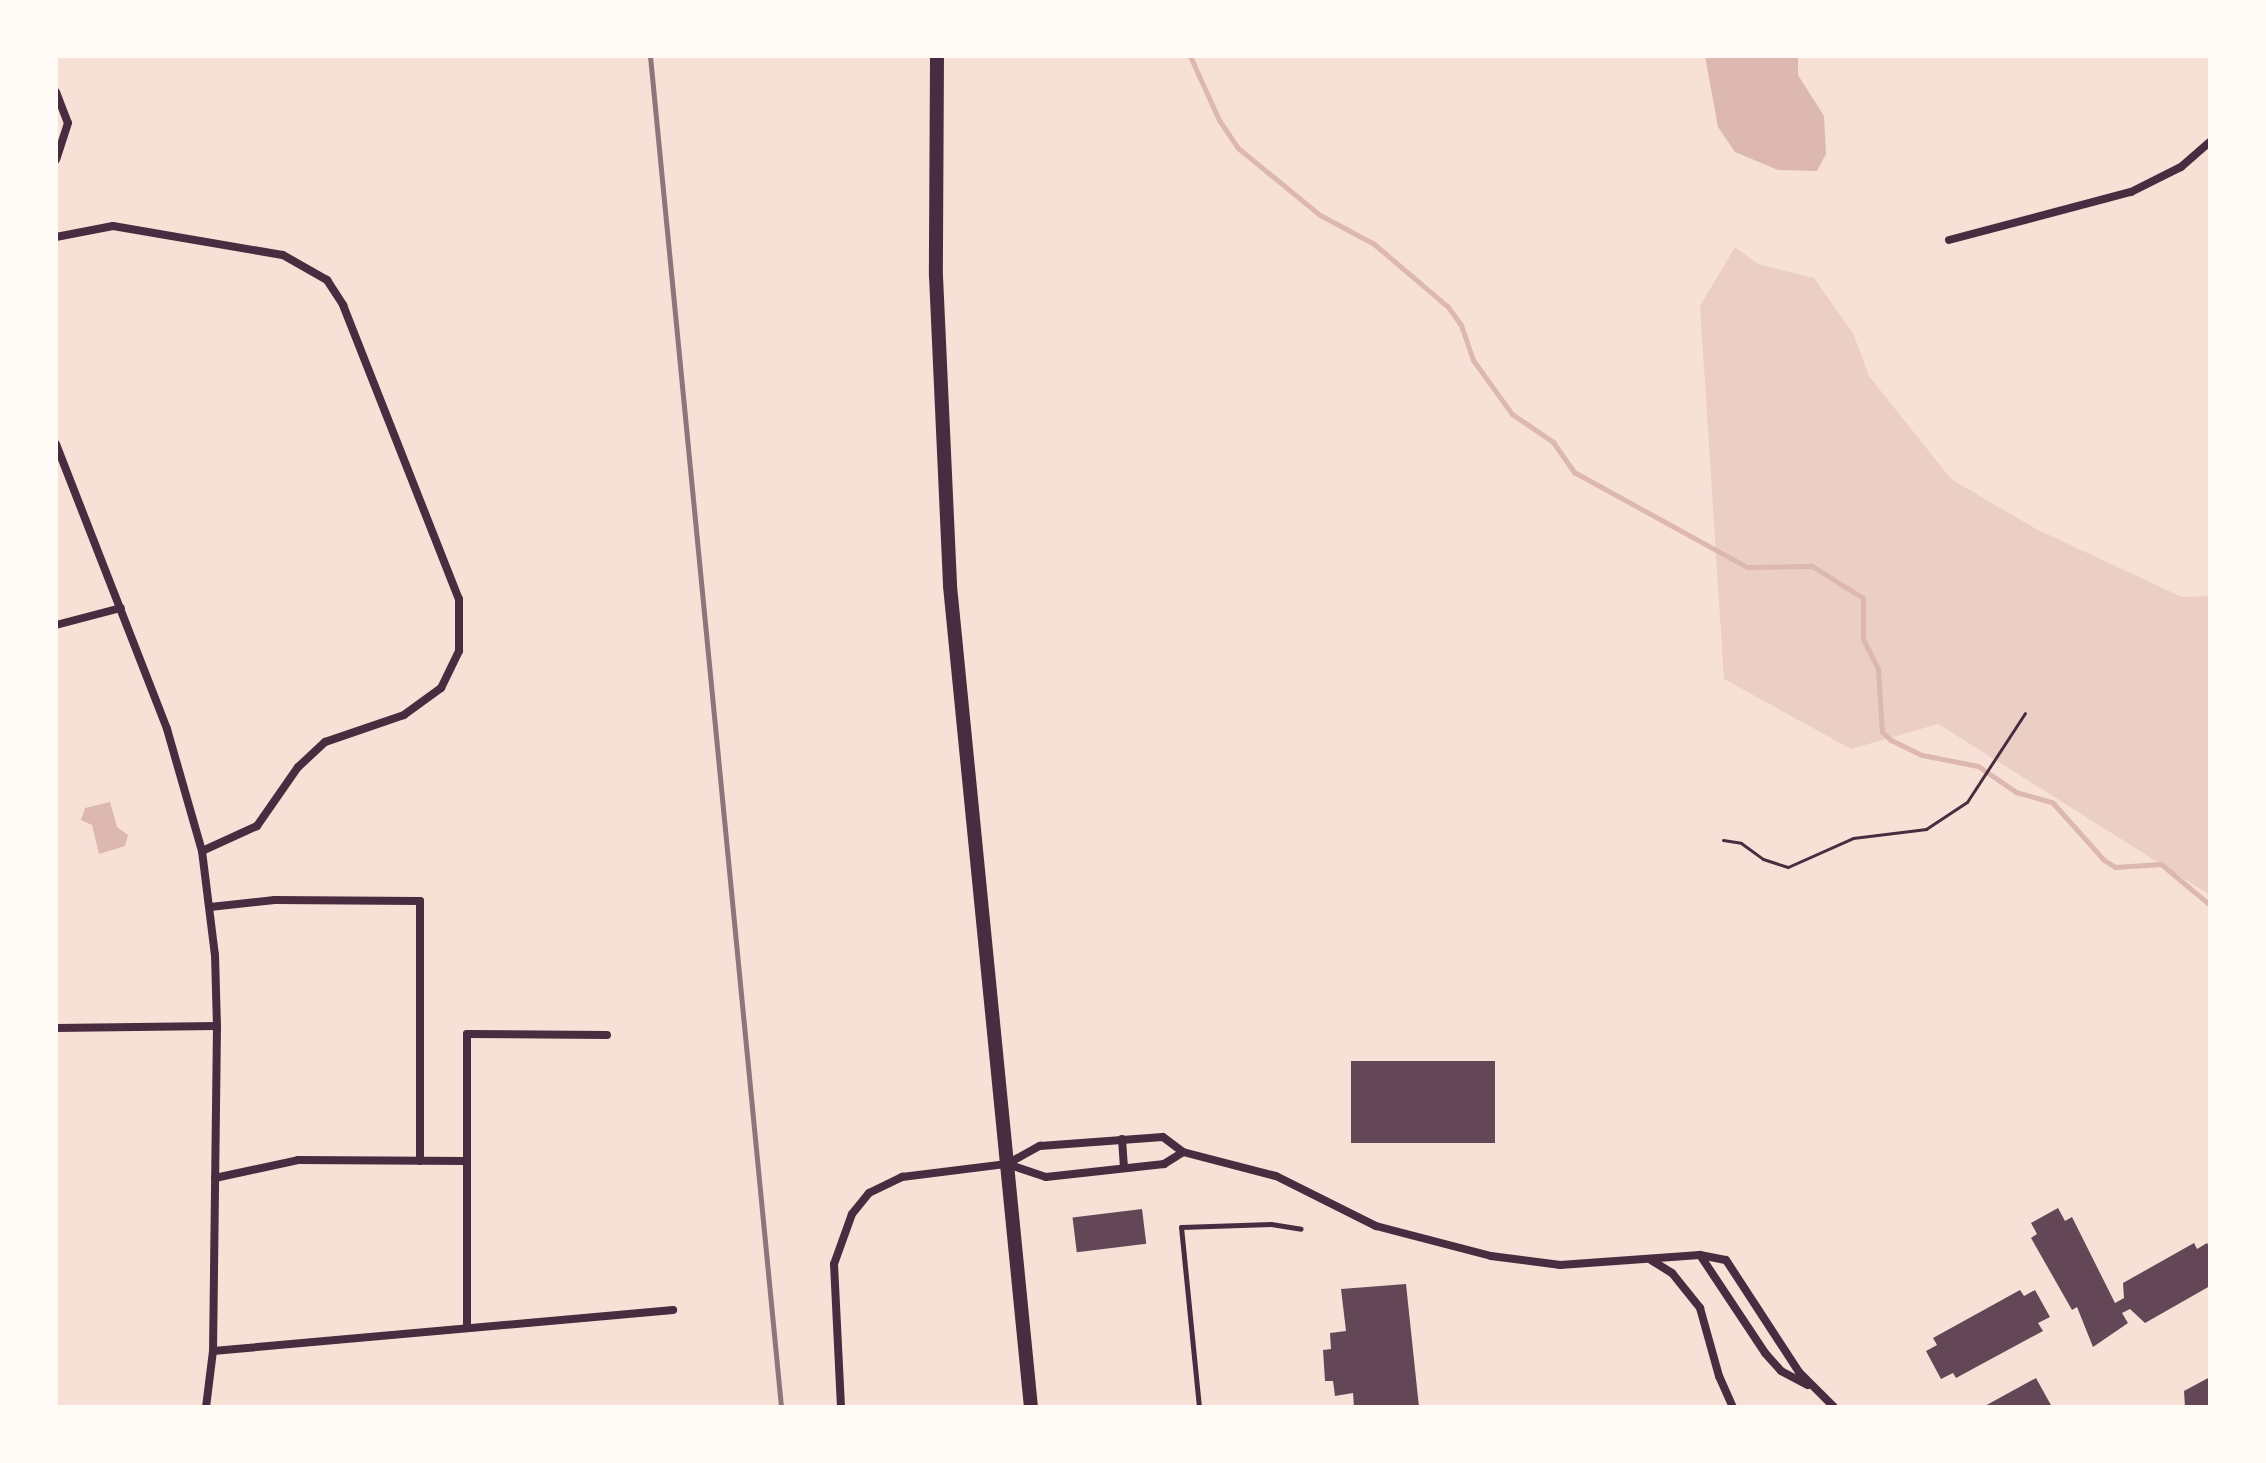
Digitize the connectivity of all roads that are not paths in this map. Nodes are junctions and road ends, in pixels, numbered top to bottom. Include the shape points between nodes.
1 (937, 56) edge
2 (56, 92) edge
3 (2210, 142) edge
4 (56, 159) edge
5 (56, 237) edge
6 (1949, 240) dead end
7 (56, 444) edge
8 (121, 608) junction
9 (56, 625) edge
10 (202, 851) junction
11 (210, 907) junction
12 (217, 1026) junction
13 (56, 1028) edge
14 (607, 1035) dead end
15 (1122, 1139) junction
16 (1183, 1152) junction
17 (420, 1161) junction
18 (467, 1161) junction
19 (1007, 1164) junction
20 (1124, 1168) junction
21 (215, 1178) junction
22 (1301, 1229) dead end
23 (1700, 1255) junction
24 (1651, 1260) junction
25 (673, 1310) dead end
26 (467, 1328) junction
27 (213, 1351) junction
28 (1818, 1391) junction
29 (206, 1407) edge
30 (841, 1407) edge
31 (1031, 1407) edge
32 (1199, 1407) edge
33 (1733, 1407) edge
34 (1834, 1407) edge

1 - 19 main road via 936,276 948,558
2 - 4 street via 68,123
3 - 6 street via 2181,167 2131,192
5 - 10 street via 113,226 283,255 327,280 343,305 459,599 459,651 441,688 404,715 325,742 298,767 257,826
7 - 8 street
8 - 9 street
8 - 10 street via 167,729
10 - 11 street
11 - 12 street
11 - 17 street via 275,900 420,901
12 - 13 street
12 - 21 street
14 - 18 street via 467,1034
15 - 16 street via 1163,1137
15 - 19 street via 1040,1146
15 - 20 street
16 - 20 street via 1164,1164
16 - 24 street via 1276,1176 1376,1226 1491,1256 1560,1265
17 - 18 street
17 - 21 street via 298,1160
18 - 26 street
19 - 20 street via 1046,1177
19 - 30 street via 891,1180 869,1193 852,1214 834,1264
19 - 31 main road
21 - 27 street
22 - 32 lane via 1271,1224 1181,1227
23 - 24 street
23 - 28 street via 1765,1353 1781,1371
23 - 28 street via 1732,1265 1785,1353
24 - 33 street via 1672,1273 1700,1308
25 - 26 street
26 - 27 street
27 - 29 street
28 - 34 street

